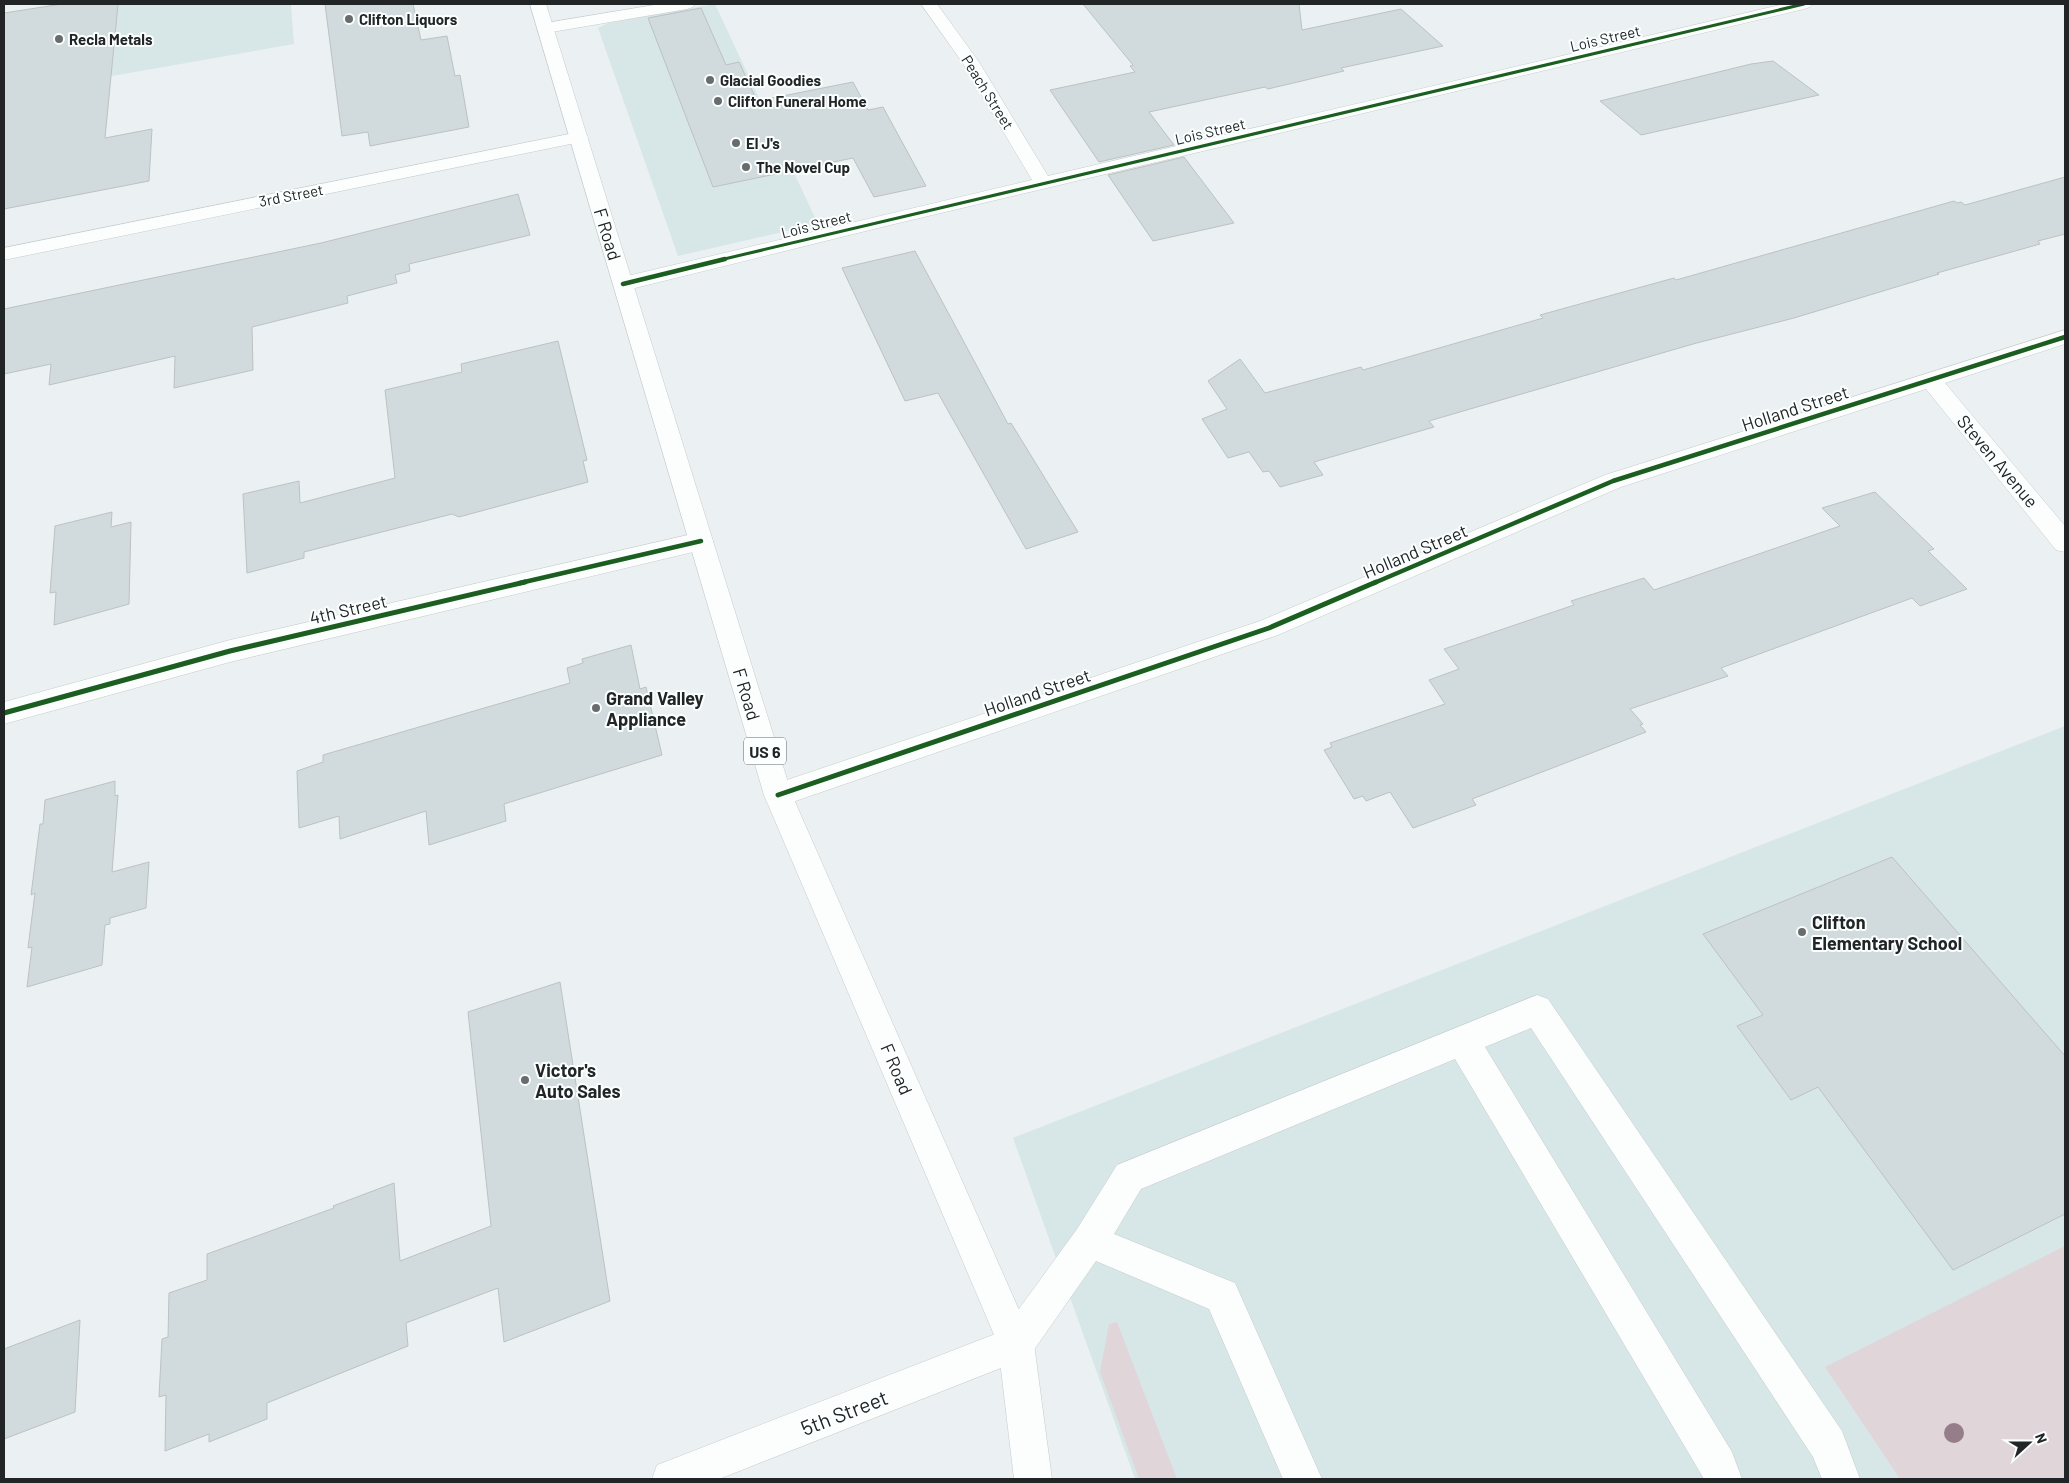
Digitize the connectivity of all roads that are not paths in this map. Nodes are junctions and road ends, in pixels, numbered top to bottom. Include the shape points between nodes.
1 (687, 4) edge
2 (929, 4) edge
3 (1804, 4) edge
4 (542, 16) edge
5 (579, 137) junction
6 (1043, 183) junction
7 (4, 254) edge
8 (624, 284) junction
9 (2065, 337) edge
10 (1930, 380) junction
11 (701, 541) junction
12 (2065, 543) edge
13 (4, 713) edge
14 (778, 795) junction
15 (1462, 1040) junction
16 (1089, 1241) junction
17 (1016, 1344) junction
18 (671, 1479) edge
19 (1033, 1479) edge
20 (1303, 1479) edge
21 (1723, 1479) edge
22 (1840, 1479) edge

1 - 4 street
2 - 6 street, Peach Street via 970,62
3 - 6 street, Lois Street
4 - 5 street, F Road / US 6
5 - 7 street, 3rd Street
5 - 8 street, F Road / US 6
6 - 8 street, Lois Street
8 - 11 street, F Road / US 6
9 - 10 street, Holland Street
10 - 12 street, Steven Avenue
10 - 14 street, Holland Street via 1613,482 1269,628
11 - 13 street, 4th Street via 230,651
11 - 14 street, F Road / US 6
14 - 17 street, F Road / US 6
15 - 16 street via 1129,1177
15 - 21 street
15 - 22 street via 1537,1010 1828,1445
16 - 17 street
16 - 20 street via 1222,1296
17 - 18 street, 5th Street
17 - 19 street, F Road / US 6

